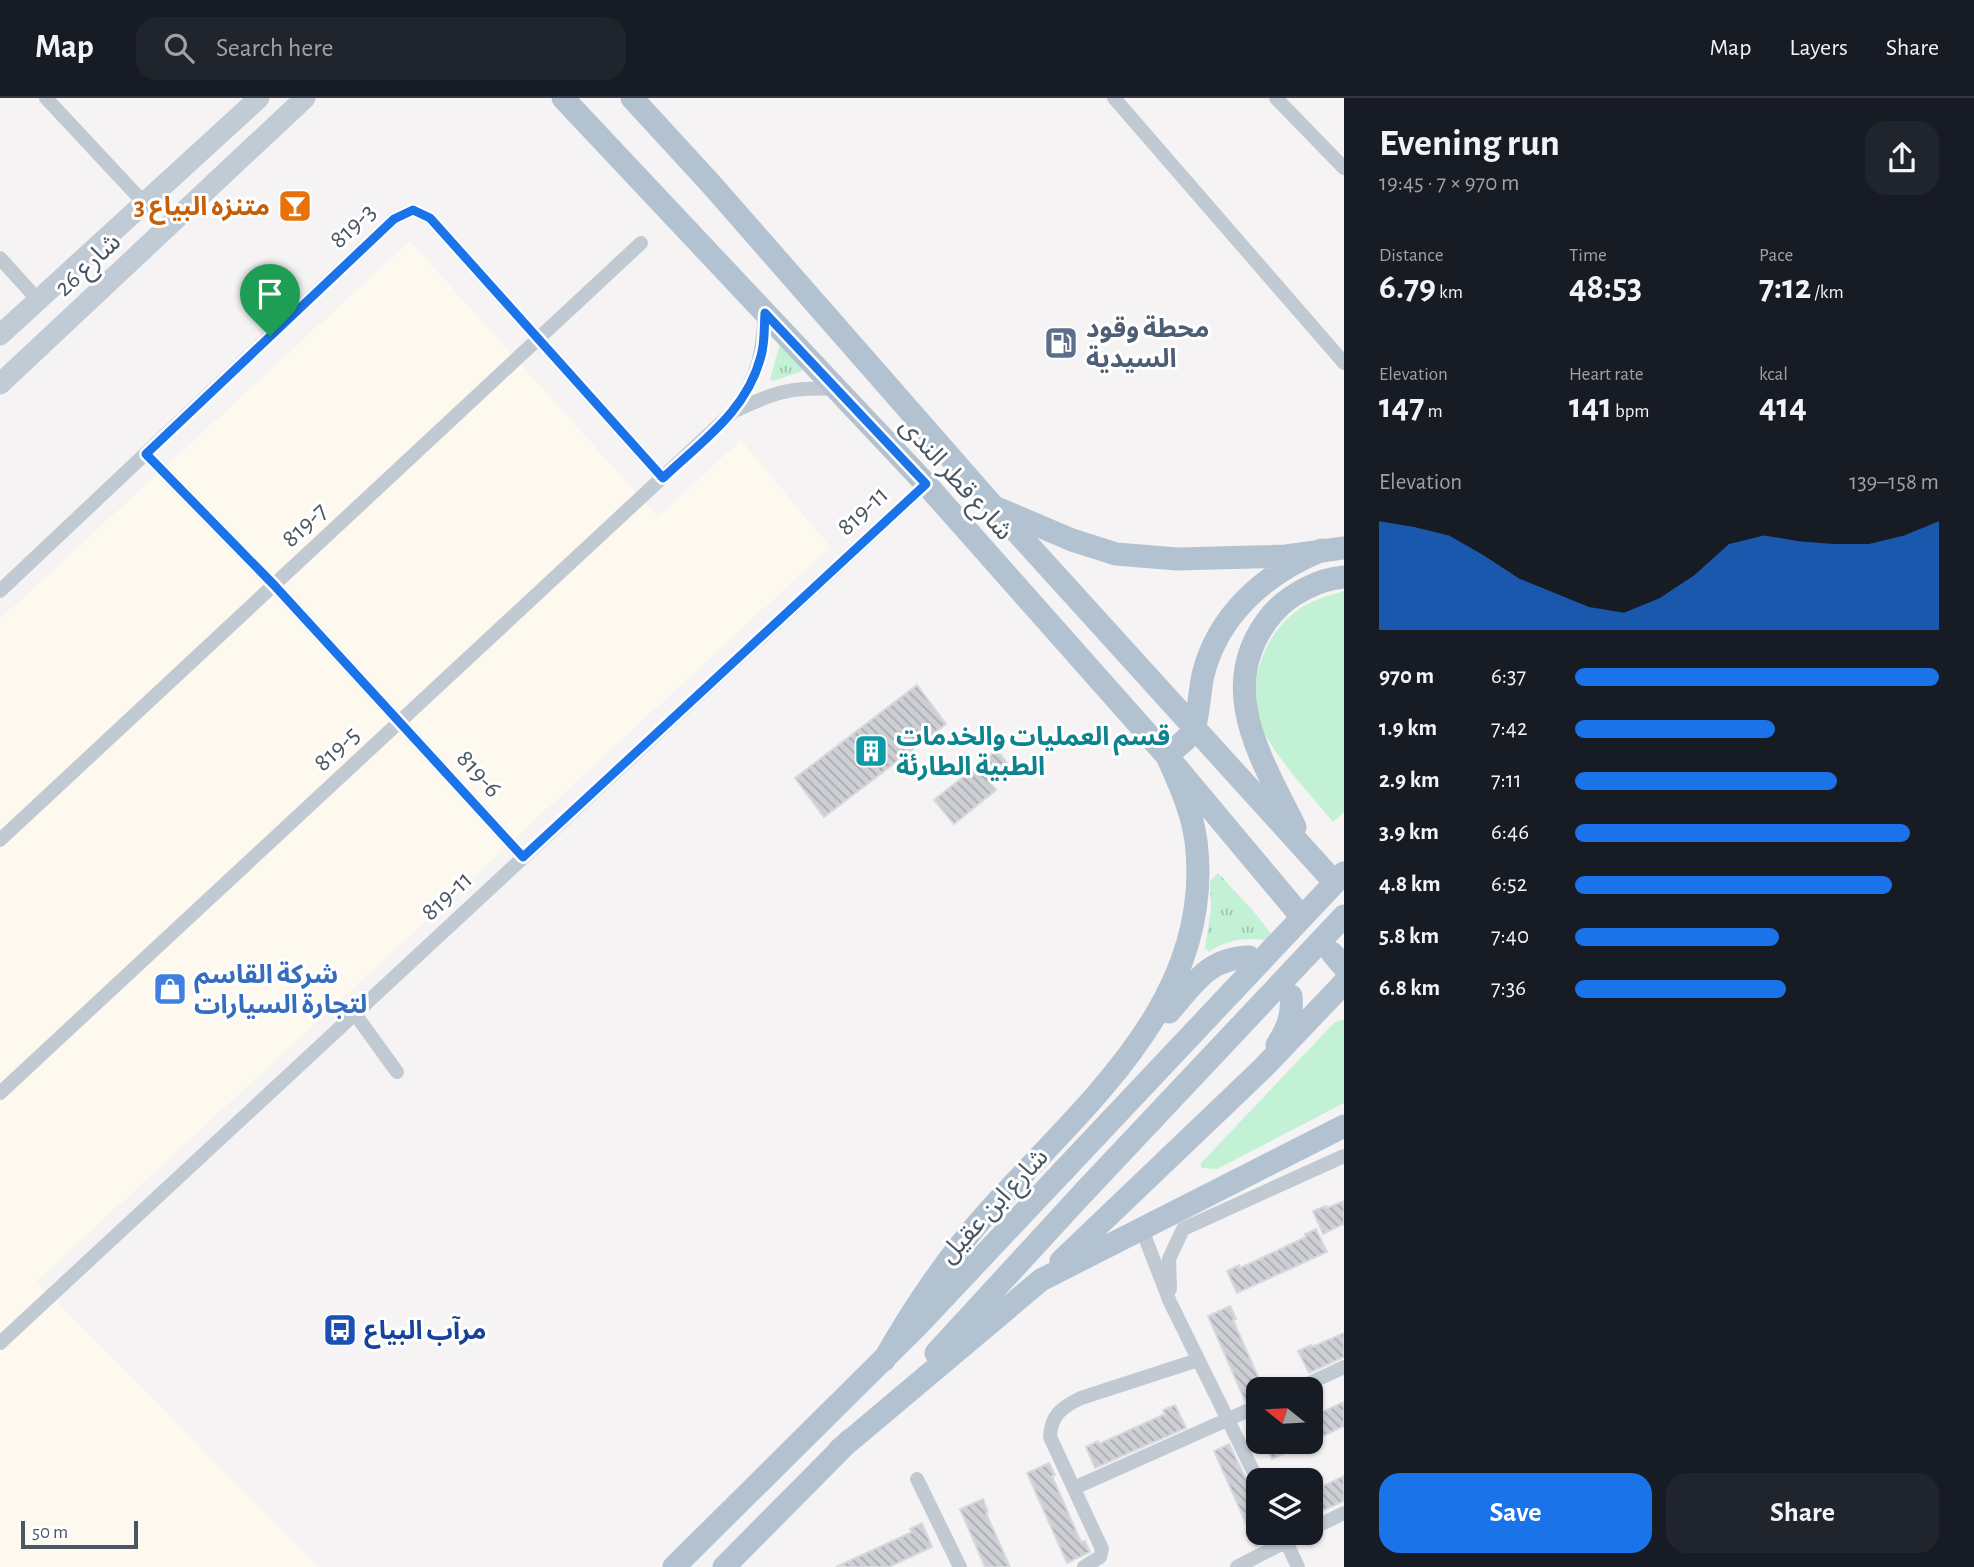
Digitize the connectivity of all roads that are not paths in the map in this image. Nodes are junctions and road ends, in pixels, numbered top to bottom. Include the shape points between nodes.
1 (46, 98) edge
2 (305, 98) edge
3 (563, 98) edge
4 (632, 98) edge
5 (1114, 98) edge
6 (1276, 98) edge
7 (250, 101) edge
8 (1344, 168) edge
9 (145, 204) junction
10 (641, 243) dead end
11 (0, 258) edge
12 (38, 300) junction
13 (765, 313) junction
14 (0, 335) edge
15 (539, 338) junction
16 (1344, 363) edge
17 (0, 384) edge
18 (837, 389) junction
19 (736, 410) junction
20 (146, 454) junction
21 (663, 478) junction
22 (926, 484) junction
23 (994, 507) junction
24 (1333, 549) edge
25 (1344, 577) edge
26 (274, 585) junction
27 (0, 591) edge
28 (400, 722) junction
29 (1194, 729) junction
30 (1167, 756) junction
31 (0, 841) edge
32 (1306, 848) junction
33 (523, 857) junction
34 (1336, 874) edge
35 (1295, 909) dead end
36 (1344, 916) edge
37 (1249, 957) dead end
38 (1344, 983) edge
39 (1291, 996) dead end
40 (355, 1014) junction
41 (1122, 1066) junction
42 (1263, 1068) junction
43 (397, 1072) dead end
44 (0, 1093) edge
45 (1344, 1126) edge
46 (1344, 1156) edge
47 (1141, 1227) junction
48 (1041, 1280) junction
49 (1170, 1302) junction
50 (0, 1343) edge
51 (884, 1360) junction
52 (1198, 1360) junction
53 (1344, 1367) edge
54 (1323, 1377) edge
55 (1246, 1412) edge
56 (1230, 1419) junction
57 (839, 1450) junction
58 (1252, 1468) edge
59 (917, 1479) dead end
60 (1074, 1489) junction
61 (1344, 1513) edge
62 (1323, 1523) edge
63 (1271, 1545) edge
64 (1288, 1545) edge
65 (674, 1567) edge
66 (724, 1567) edge
67 (960, 1567) edge
68 (1084, 1567) edge
69 (1237, 1567) edge
70 (1298, 1567) edge

1 - 9 street
2 - 17 main road, شارع 26
3 - 13 main road, شارع قطر الندى
4 - 23 main road, شارع قطر الندى
5 - 16 street
6 - 8 street
7 - 9 main road, شارع 26
9 - 12 main road, شارع 26
10 - 15 street, 819-7
11 - 12 street
12 - 14 main road, شارع 26
13 - 18 main road, شارع قطر الندى
13 - 19 street, 819-5 via 762,355
15 - 20 street, 819-3 via 430,218 413,210 394,219
15 - 21 street, 819-3
15 - 26 street, 819-7
18 - 19 street, 819-5 via 799,387
18 - 22 main road, شارع قطر الندى
19 - 21 street, 819-5
20 - 26 street, 819-6
20 - 27 street, 819-3
21 - 28 street, 819-5
22 - 30 main road, شارع قطر الندى
22 - 33 street, 819-11
23 - 24 main road via 1116,554 1177,559 1286,556
23 - 29 main road, شارع قطر الندى
24 - 29 main road via 1295,561 1270,577 1229,620 1203,673
25 - 32 main road via 1303,590 1279,606 1261,627 1248,656 1243,684 1253,735
26 - 28 street, 819-6
26 - 31 street, 819-7
28 - 33 street, 819-6
28 - 44 street, 819-5
29 - 30 main road
29 - 32 main road, شارع قطر الندى
30 - 35 main road, شارع قطر الندى
30 - 41 main road via 1185,797 1195,840 1198,885 1192,929 1164,1002
32 - 34 main road, شارع قطر الندى
33 - 40 street, 819-11
34 - 51 main road, شارع ابن عقيل, bridge
36 - 57 main road, bridge via 946,1343
37 - 41 main road via 1231,957 1200,976
38 - 42 main road
39 - 42 main road via 1287,1029
40 - 43 street
40 - 50 street, 819-11
41 - 51 main road via 969,1234
42 - 48 main road
45 - 47 main road
46 - 49 street via 1183,1229 1169,1259
47 - 48 main road
47 - 49 street
48 - 57 main road
49 - 52 street
51 - 65 main road, شارع ابن عقيل
52 - 56 street
52 - 60 street via 1062,1406 1051,1423 1050,1437
53 - 54 street
55 - 56 street
56 - 58 street
56 - 60 street
57 - 66 main road
59 - 67 street
60 - 68 street via 1102,1549 1100,1558
61 - 62 street
63 - 69 street
64 - 70 street

